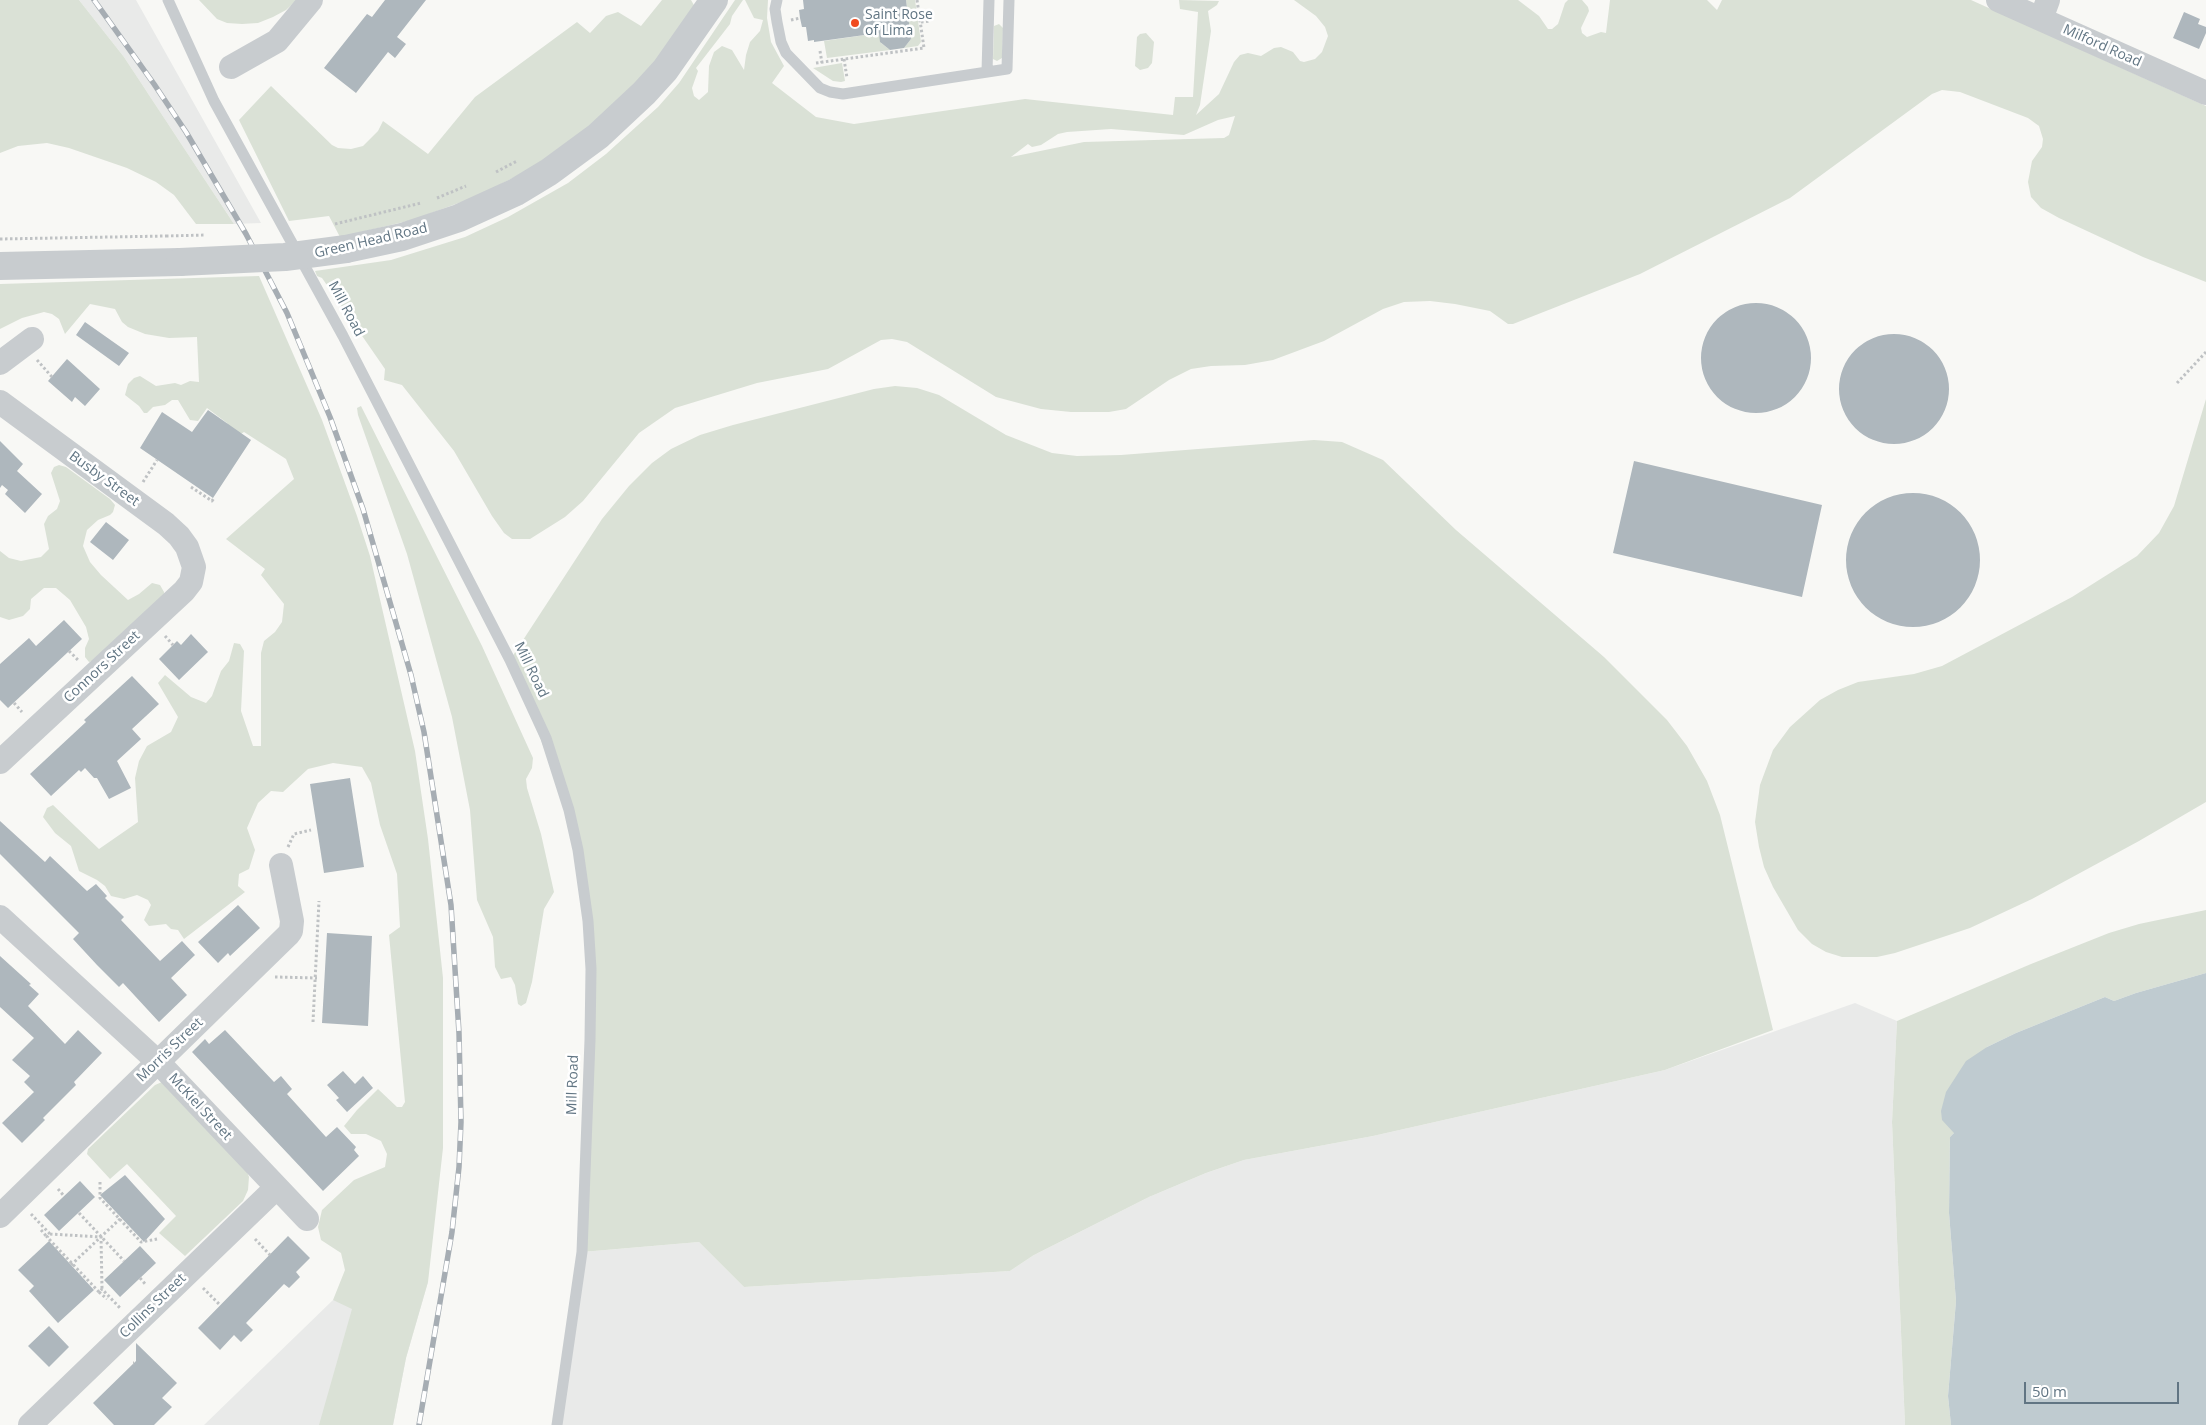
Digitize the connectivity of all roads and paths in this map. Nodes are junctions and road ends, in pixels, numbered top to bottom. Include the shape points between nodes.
1 (168, 0) edge
2 (311, 0) edge
3 (714, 0) edge
4 (777, 0) edge
5 (917, 0) edge
6 (989, 0) edge
7 (1009, 0) edge
8 (1998, 0) edge
9 (2044, 9) edge
10 (792, 20) dead end
11 (930, 21) dead end
12 (921, 22) junction
13 (793, 27) dead end
14 (820, 51) dead end
15 (810, 59) dead end
16 (822, 63) junction
17 (231, 67) dead end
18 (986, 72) junction
19 (2206, 93) edge
20 (520, 159) dead end
21 (491, 175) dead end
22 (471, 184) dead end
23 (434, 199) dead end
24 (425, 202) dead end
25 (326, 226) dead end
26 (215, 234) dead end
27 (0, 239) edge
28 (0, 266) edge
29 (32, 339) dead end
30 (2206, 352) edge
31 (0, 363) edge
32 (2177, 383) dead end
33 (0, 402) edge
34 (191, 486) dead end
35 (214, 498) dead end
36 (194, 567) joint
37 (0, 762) edge
38 (311, 830) dead end
39 (281, 865) joint
40 (319, 901) dead end
41 (0, 918) edge
42 (271, 977) dead end
43 (316, 978) junction
44 (313, 1022) dead end
45 (158, 1062) junction
46 (100, 1182) dead end
47 (276, 1188) junction
48 (17, 1199) junction
49 (79, 1213) dead end
50 (0, 1216) edge
51 (121, 1219) junction
52 (307, 1219) dead end
53 (41, 1230) dead end
54 (49, 1236) junction
55 (101, 1237) junction
56 (157, 1240) dead end
57 (124, 1261) dead end
58 (72, 1264) junction
59 (101, 1291) junction
60 (107, 1299) dead end
61 (135, 1324) junction
62 (30, 1425) edge
63 (557, 1425) edge

1 - 63 lane, Mill Road via 214,101 343,336 510,660 546,738 568,810 580,859 591,969 582,1252
2 - 17 street via 277,42
3 - 28 street, Green Head Road, bridge via 665,70 598,136 516,192 458,218 402,237 294,257
4 - 18 lane via 776,18 783,47 816,84 830,92 843,94
5 - 12 path
6 - 18 lane
7 - 18 lane via 1007,69
8 - 9 street, Milford Road
9 - 19 street, Milford Road
10 - 13 path
11 - 12 path
12 - 16 path via 924,48
14 - 16 path
15 - 16 path via 815,64
20 - 21 path
22 - 23 path
24 - 25 path
26 - 27 path, bridge
29 - 31 street
30 - 32 path
33 - 36 street, Busby Street via 166,524 187,547
34 - 35 path via 212,501
36 - 37 street, Connors Street via 191,582 184,591
38 - 39 path via 294,834
39 - 45 street, Morris Street via 291,930
40 - 43 path
41 - 45 street, McKiel Street
42 - 43 path
43 - 44 path
45 - 47 street, McKiel Street
45 - 48 street, Morris Street
46 - 51 path via 100,1198
47 - 52 street, McKiel Street
47 - 61 street, Collins Street
48 - 50 street, Morris Street
48 - 54 path
49 - 55 path
51 - 55 path
51 - 56 path via 141,1242
53 - 54 path
54 - 55 path
54 - 58 path
55 - 57 path
55 - 58 path
55 - 59 path
58 - 59 path
59 - 60 path
59 - 61 path
61 - 62 street, Collins Street

